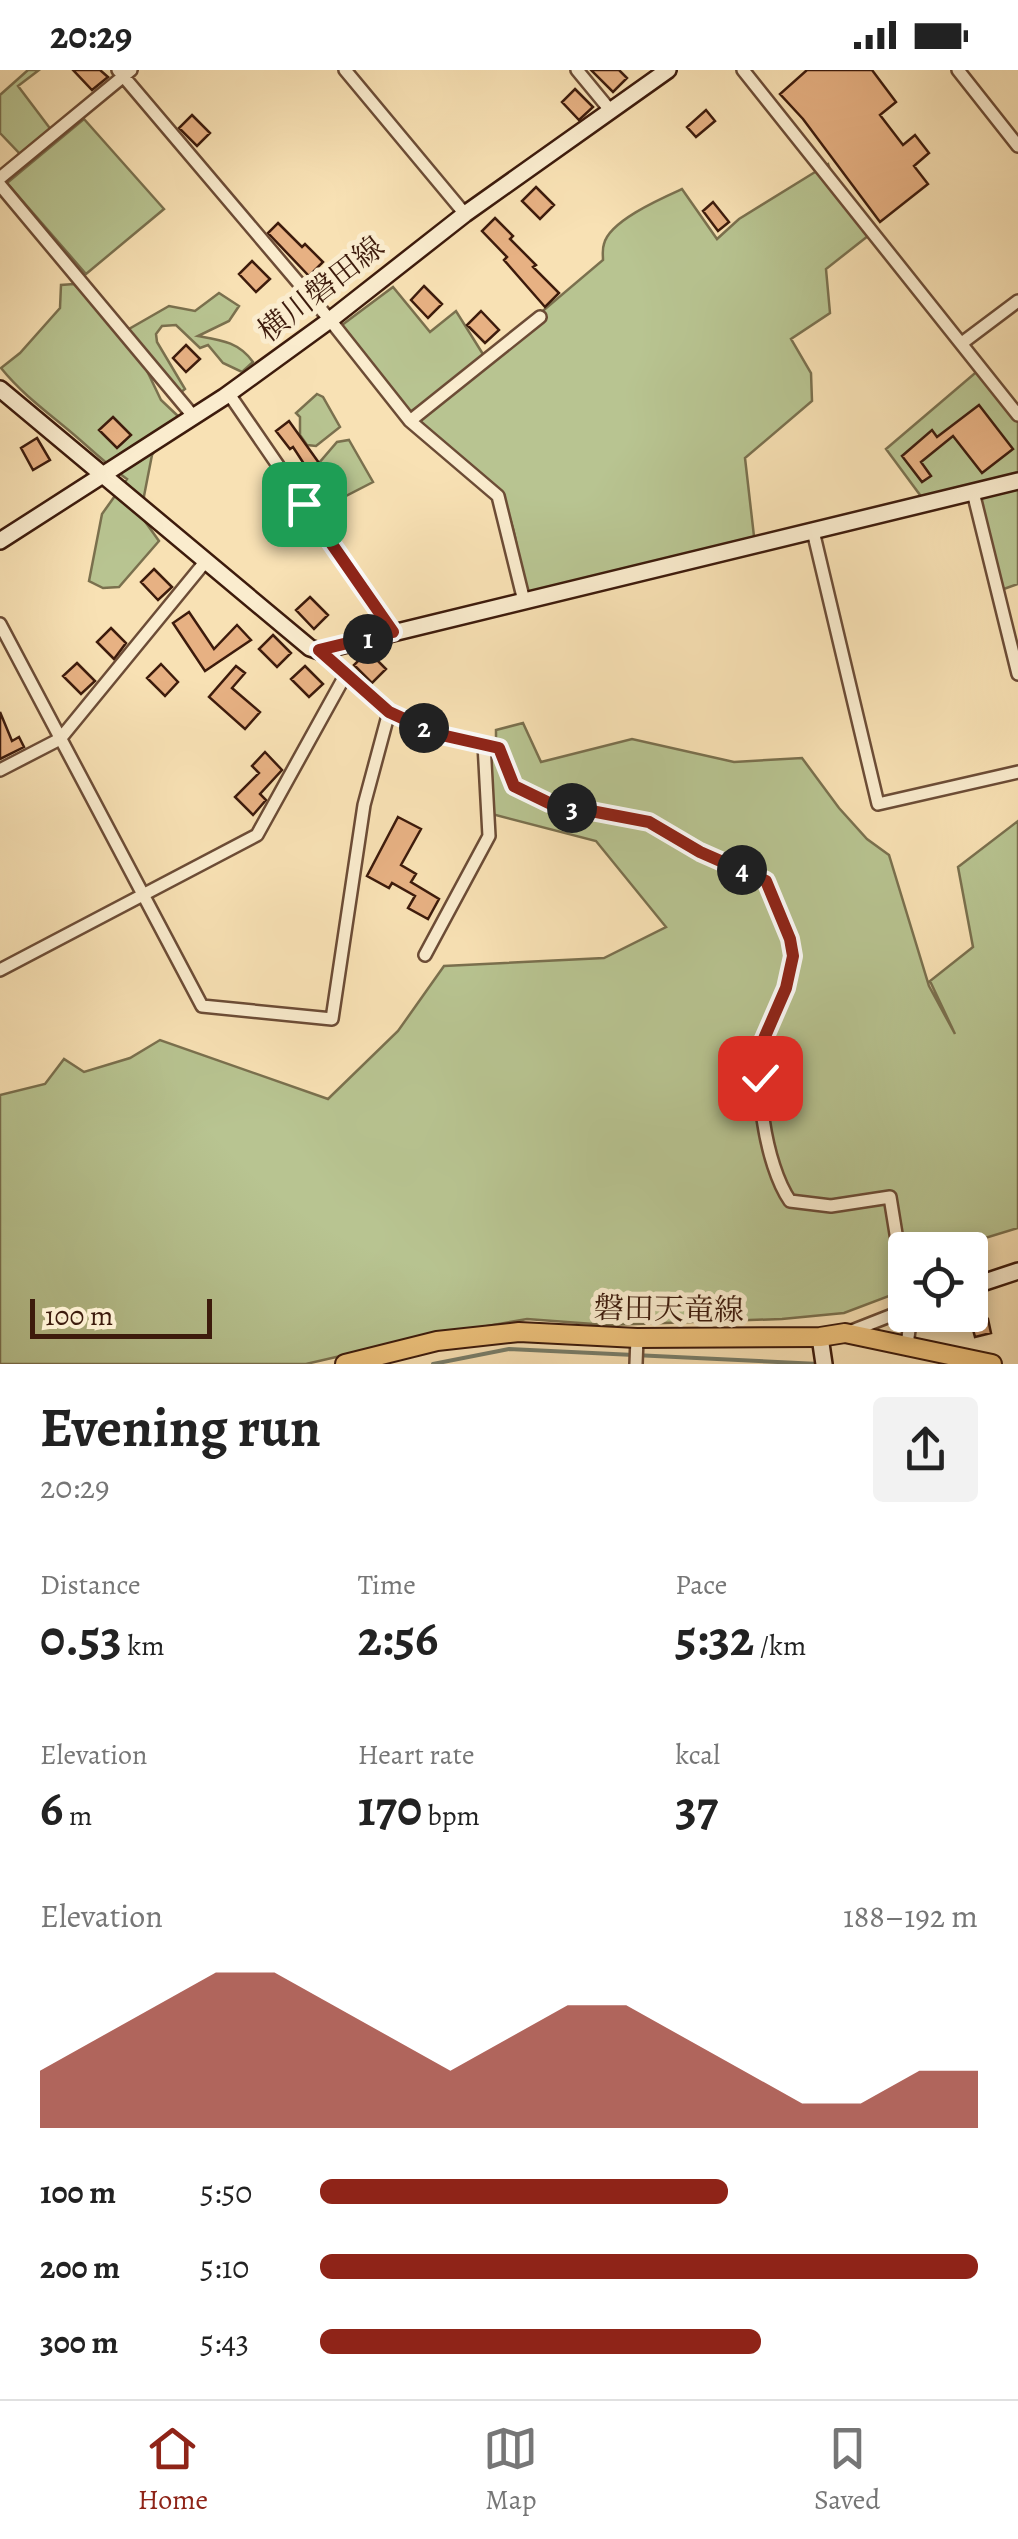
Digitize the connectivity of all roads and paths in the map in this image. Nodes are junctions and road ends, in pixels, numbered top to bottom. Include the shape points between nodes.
1 (345, 70) edge
2 (577, 70) edge
3 (668, 70) edge
4 (744, 70) edge
5 (958, 70) edge
6 (124, 72) edge
7 (610, 110) junction
8 (1018, 146) edge
9 (0, 182) edge
10 (465, 214) junction
11 (1018, 301) edge
12 (540, 317) dead end
13 (330, 320) junction
14 (962, 343) junction
15 (0, 389) edge
16 (228, 394) junction
17 (194, 416) junction
18 (1018, 416) edge
19 (410, 421) junction
20 (101, 476) junction
21 (1018, 481) edge
22 (973, 492) junction
23 (813, 530) junction
24 (0, 541) edge
25 (205, 562) junction
26 (524, 601) junction
27 (0, 624) edge
28 (393, 632) junction
29 (319, 650) junction
30 (346, 674) junction
31 (1018, 674) edge
32 (389, 712) junction
33 (60, 739) junction
34 (484, 744) junction
35 (0, 770) edge
36 (1018, 772) edge
37 (142, 896) junction
38 (425, 955) dead end
39 (0, 970) edge
40 (896, 1232) edge
41 (1018, 1271) edge
42 (988, 1281) edge
43 (888, 1317) edge
44 (908, 1332) edge
45 (845, 1333) junction
46 (820, 1337) junction
47 (637, 1338) junction
48 (906, 1345) junction
49 (987, 1363) edge
50 (346, 1364) edge
51 (636, 1364) edge
52 (824, 1364) edge

1 - 10 street
2 - 7 street
3 - 7 street, 横川磐田線
4 - 14 street
5 - 8 street
6 - 9 street
6 - 13 street
7 - 10 street, 横川磐田線
9 - 17 street
10 - 13 street, 横川磐田線
11 - 14 street
12 - 19 street
13 - 16 street, 横川磐田線
13 - 19 street
14 - 18 street
15 - 20 street
16 - 17 street, 横川磐田線
16 - 28 street
17 - 20 street, 横川磐田線
19 - 26 street via 498,496
20 - 24 street, 横川磐田線
20 - 25 street
21 - 22 street
22 - 23 street
22 - 31 street
23 - 26 street
23 - 36 street via 878,804
25 - 29 street
25 - 33 street
26 - 28 street
27 - 33 street
28 - 29 street
29 - 30 street
30 - 32 street
30 - 37 street via 257,835
32 - 34 street via 437,734
32 - 37 street via 364,804 332,1019 202,1006
33 - 35 street
33 - 37 street
34 - 38 street via 489,836
34 - 40 street via 499,748 514,786 549,803 649,822 766,881 793,956 763,1041 760,1078 781,1188 790,1201 812,1206 890,1197
37 - 39 street
41 - 42 street
43 - 45 street
44 - 48 street
45 - 46 main road, 磐田天竜線
45 - 48 main road, 磐田天竜線
46 - 47 main road, 磐田天竜線
46 - 52 street
47 - 50 main road, 磐田天竜線 via 519,1332 437,1342
47 - 51 street
48 - 49 main road, 磐田天竜線

